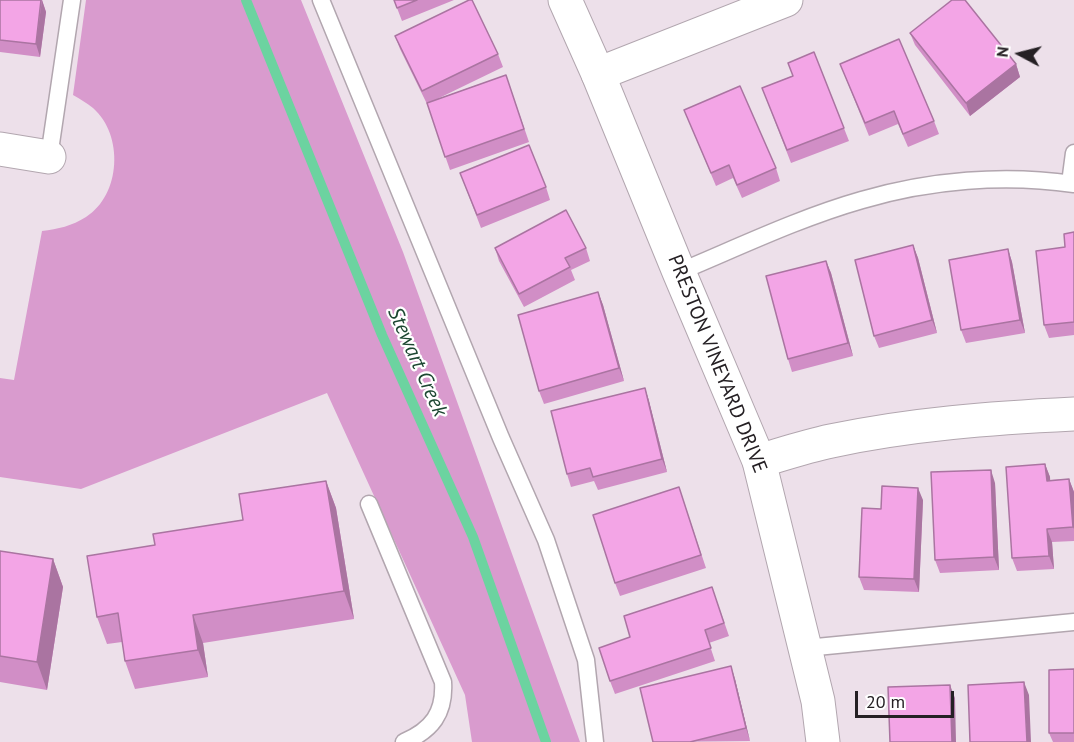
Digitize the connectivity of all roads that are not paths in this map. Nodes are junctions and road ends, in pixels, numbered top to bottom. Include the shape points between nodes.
1 (72, 0) edge
2 (321, 0) edge
3 (565, 0) edge
4 (786, 0) edge
5 (598, 74) junction
6 (0, 149) edge
7 (1074, 153) edge
8 (49, 157) joint
9 (1072, 184) edge
10 (679, 272) junction
11 (1074, 414) edge
12 (759, 461) junction
13 (369, 504) dead end
14 (1074, 622) edge
15 (806, 648) junction
16 (404, 742) edge
17 (595, 742) edge
18 (823, 742) edge

1 - 8 lane
2 - 17 lane via 546,540 585,660
3 - 5 street, PRESTON VINEYARD DRIVE
4 - 5 street
5 - 10 street, PRESTON VINEYARD DRIVE
6 - 8 street
7 - 9 lane
9 - 10 lane via 1013,178 964,180 862,199
10 - 12 street, PRESTON VINEYARD DRIVE
11 - 12 street via 929,424 829,441
12 - 15 street, PRESTON VINEYARD DRIVE
13 - 16 lane via 443,682 438,715 430,727
14 - 15 lane
15 - 18 street, PRESTON VINEYARD DRIVE

